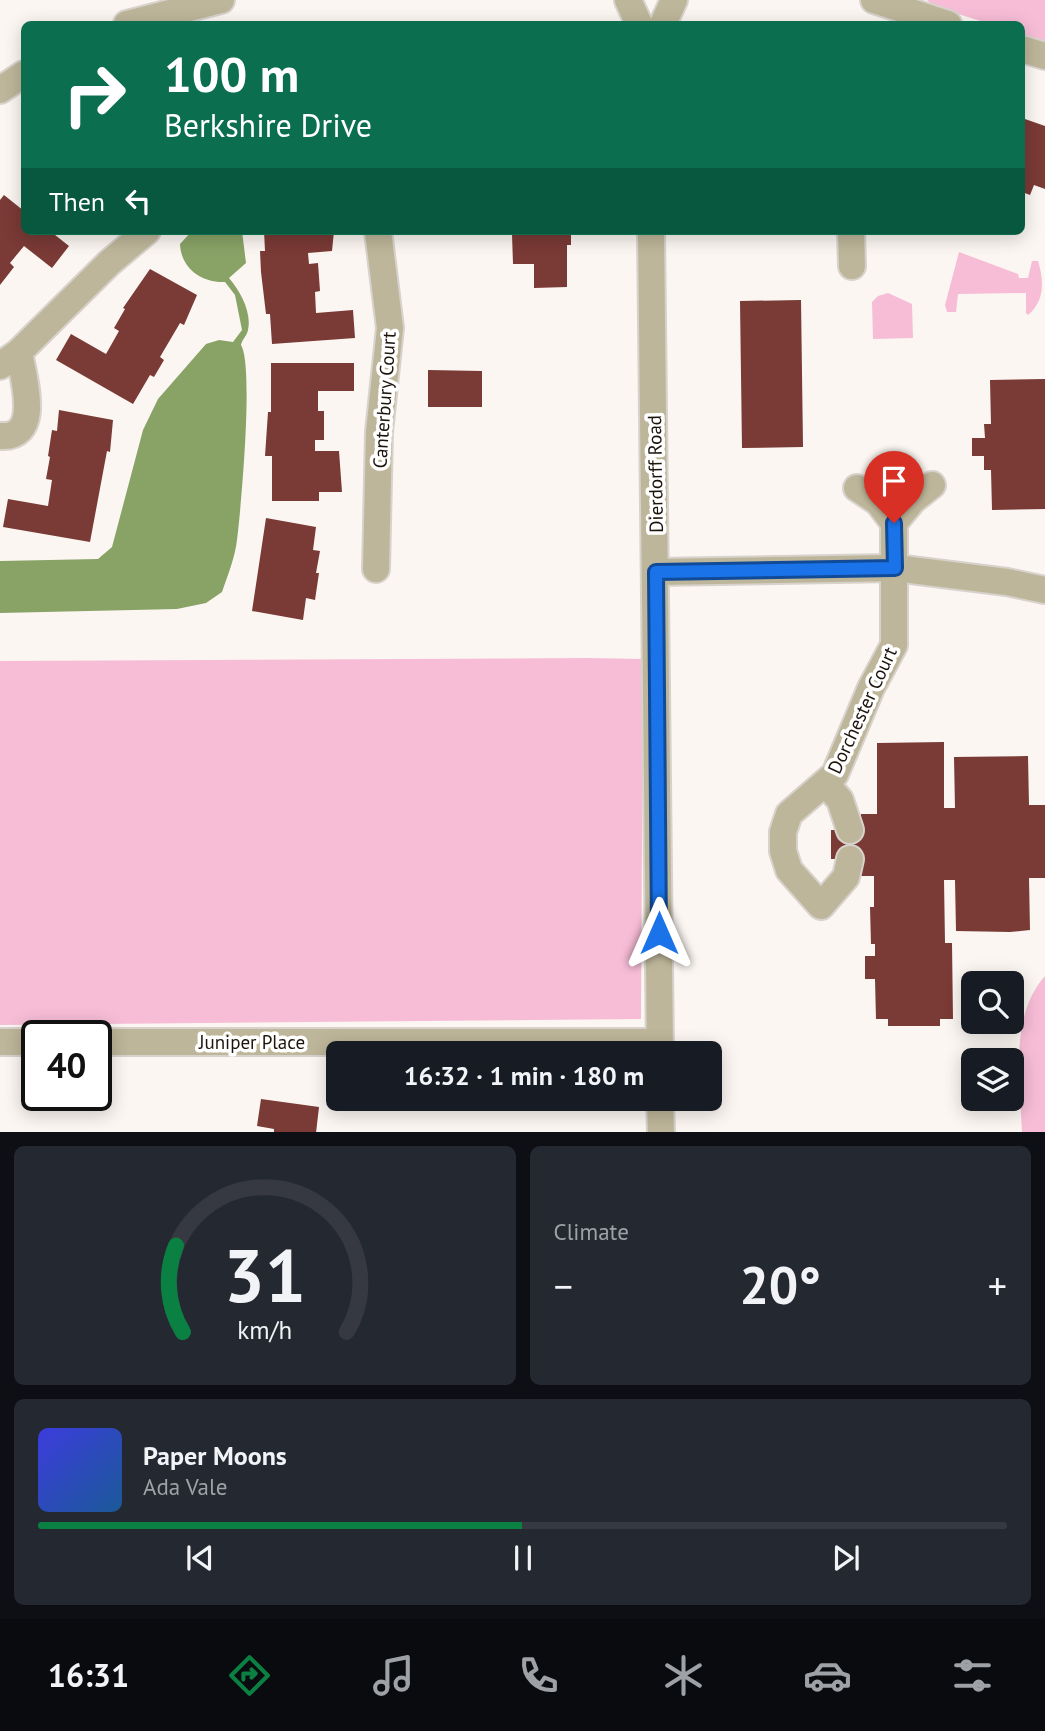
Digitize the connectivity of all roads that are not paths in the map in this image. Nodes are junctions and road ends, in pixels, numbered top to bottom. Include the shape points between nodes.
1 (628, 0) edge
2 (674, 0) edge
3 (205, 7) edge
4 (891, 8) edge
5 (141, 21) edge
6 (638, 21) edge
7 (664, 21) edge
8 (937, 21) edge
9 (1025, 50) edge
10 (1045, 56) edge
11 (21, 76) edge
12 (0, 90) edge
13 (143, 235) edge
14 (379, 235) edge
15 (652, 235) edge
16 (851, 235) edge
17 (852, 266) dead end
18 (10, 359) edge
19 (0, 436) edge
20 (932, 485) dead end
21 (857, 488) dead end
22 (894, 523) junction
23 (895, 568) junction
24 (376, 569) dead end
25 (656, 572) junction
26 (1045, 590) edge
27 (826, 784) junction
28 (850, 830) dead end
29 (850, 859) dead end
30 (660, 1041) edge
31 (0, 1042) edge
32 (21, 1042) edge
33 (112, 1042) edge
34 (326, 1044) edge
35 (660, 1111) edge
36 (661, 1132) edge

1 - 6 street
2 - 7 street
3 - 5 street
4 - 8 street
9 - 10 street
11 - 12 street
13 - 18 street
14 - 24 street, Canterbury Court via 390,328 379,432
15 - 25 street, Dierdorff Road
16 - 17 street
18 - 19 street via 27,416 20,432
20 - 22 street
21 - 22 street via 878,502
22 - 23 street, Dorchester Court
23 - 25 street
23 - 26 street
23 - 27 street, Dorchester Court via 894,645
25 - 30 street, Dierdorff Road
27 - 28 street via 841,800
27 - 29 street, Dorchester Court via 789,814 783,852 789,870 821,906 846,877
31 - 32 street
33 - 34 street, Juniper Place
35 - 36 street

